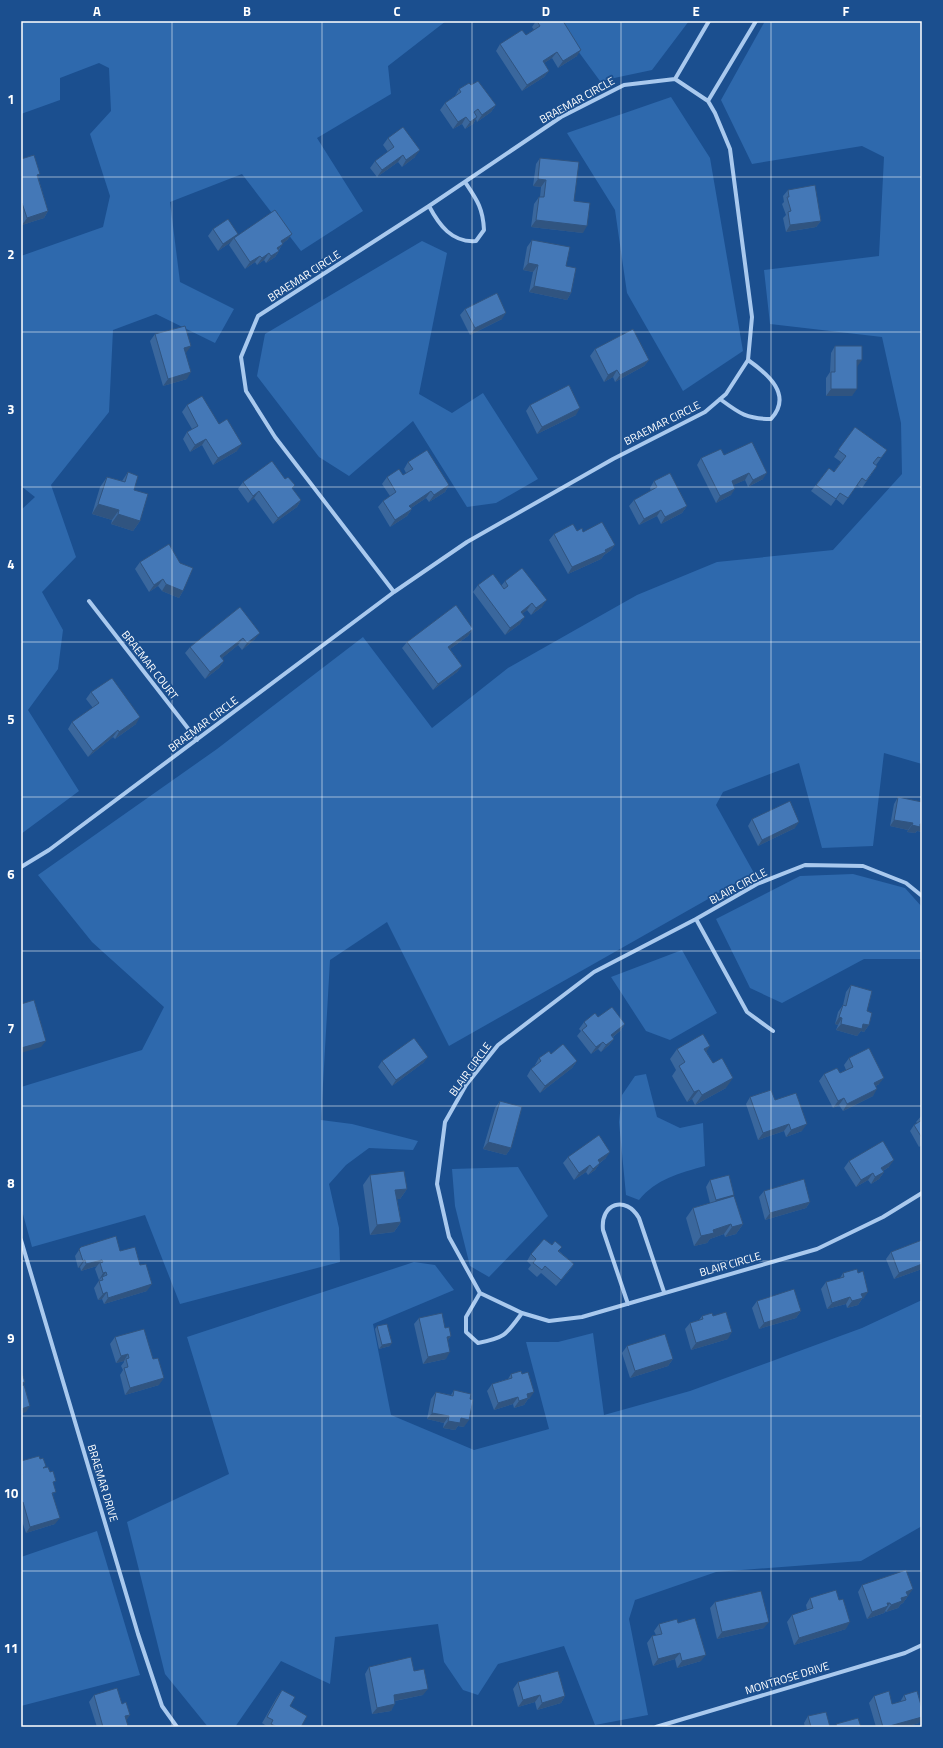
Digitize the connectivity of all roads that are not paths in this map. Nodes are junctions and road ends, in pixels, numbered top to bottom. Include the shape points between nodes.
1 (709, 21) edge
2 (756, 21) edge
3 (675, 79) junction
4 (708, 102) junction
5 (465, 182) junction
6 (429, 206) junction
7 (748, 360) junction
8 (720, 399) junction
9 (394, 592) junction
10 (89, 600) dead end
11 (197, 740) junction
12 (21, 867) edge
13 (922, 896) edge
14 (696, 919) junction
15 (773, 1031) dead end
16 (922, 1193) edge
17 (21, 1240) edge
18 (664, 1292) junction
19 (480, 1293) junction
20 (628, 1304) junction
21 (522, 1313) junction
22 (922, 1645) edge
23 (177, 1727) edge
24 (656, 1727) edge

1 - 3 street
2 - 4 street
3 - 4 street, BRAEMAR CIRCLE
3 - 5 street, BRAEMAR CIRCLE via 624,85 560,117
4 - 7 street, BRAEMAR CIRCLE via 716,113 730,149 752,317
5 - 6 street, BRAEMAR CIRCLE
5 - 6 street via 483,212 484,230 476,240 465,242 452,236 438,223
6 - 9 street, BRAEMAR CIRCLE via 258,316 241,357 246,391 275,437
7 - 8 street, BRAEMAR CIRCLE
7 - 8 street via 764,371 775,384 780,397 778,411 771,419 753,419
8 - 9 street, BRAEMAR CIRCLE via 705,412 612,459 467,542
9 - 11 street, BRAEMAR CIRCLE
10 - 11 street, BRAEMAR COURT
11 - 12 street, BRAEMAR CIRCLE via 49,850
13 - 14 street, BLAIR CIRCLE via 906,883 862,866 805,865 758,884
14 - 15 street via 747,1012
14 - 19 street, BLAIR CIRCLE via 594,972 498,1045 455,1104 445,1122 437,1184 449,1237
16 - 18 street, BLAIR CIRCLE via 883,1217 817,1249
17 - 23 street, BRAEMAR DRIVE via 138,1634 162,1706
18 - 20 street, BLAIR CIRCLE
18 - 20 street via 634,1209 625,1204 615,1205 606,1210 602,1220 603,1230
19 - 21 street, BLAIR CIRCLE
19 - 21 street via 466,1317 466,1332 478,1343 499,1339
20 - 21 street, BLAIR CIRCLE via 582,1317 549,1321
22 - 24 street, MONTROSE DRIVE via 905,1653

